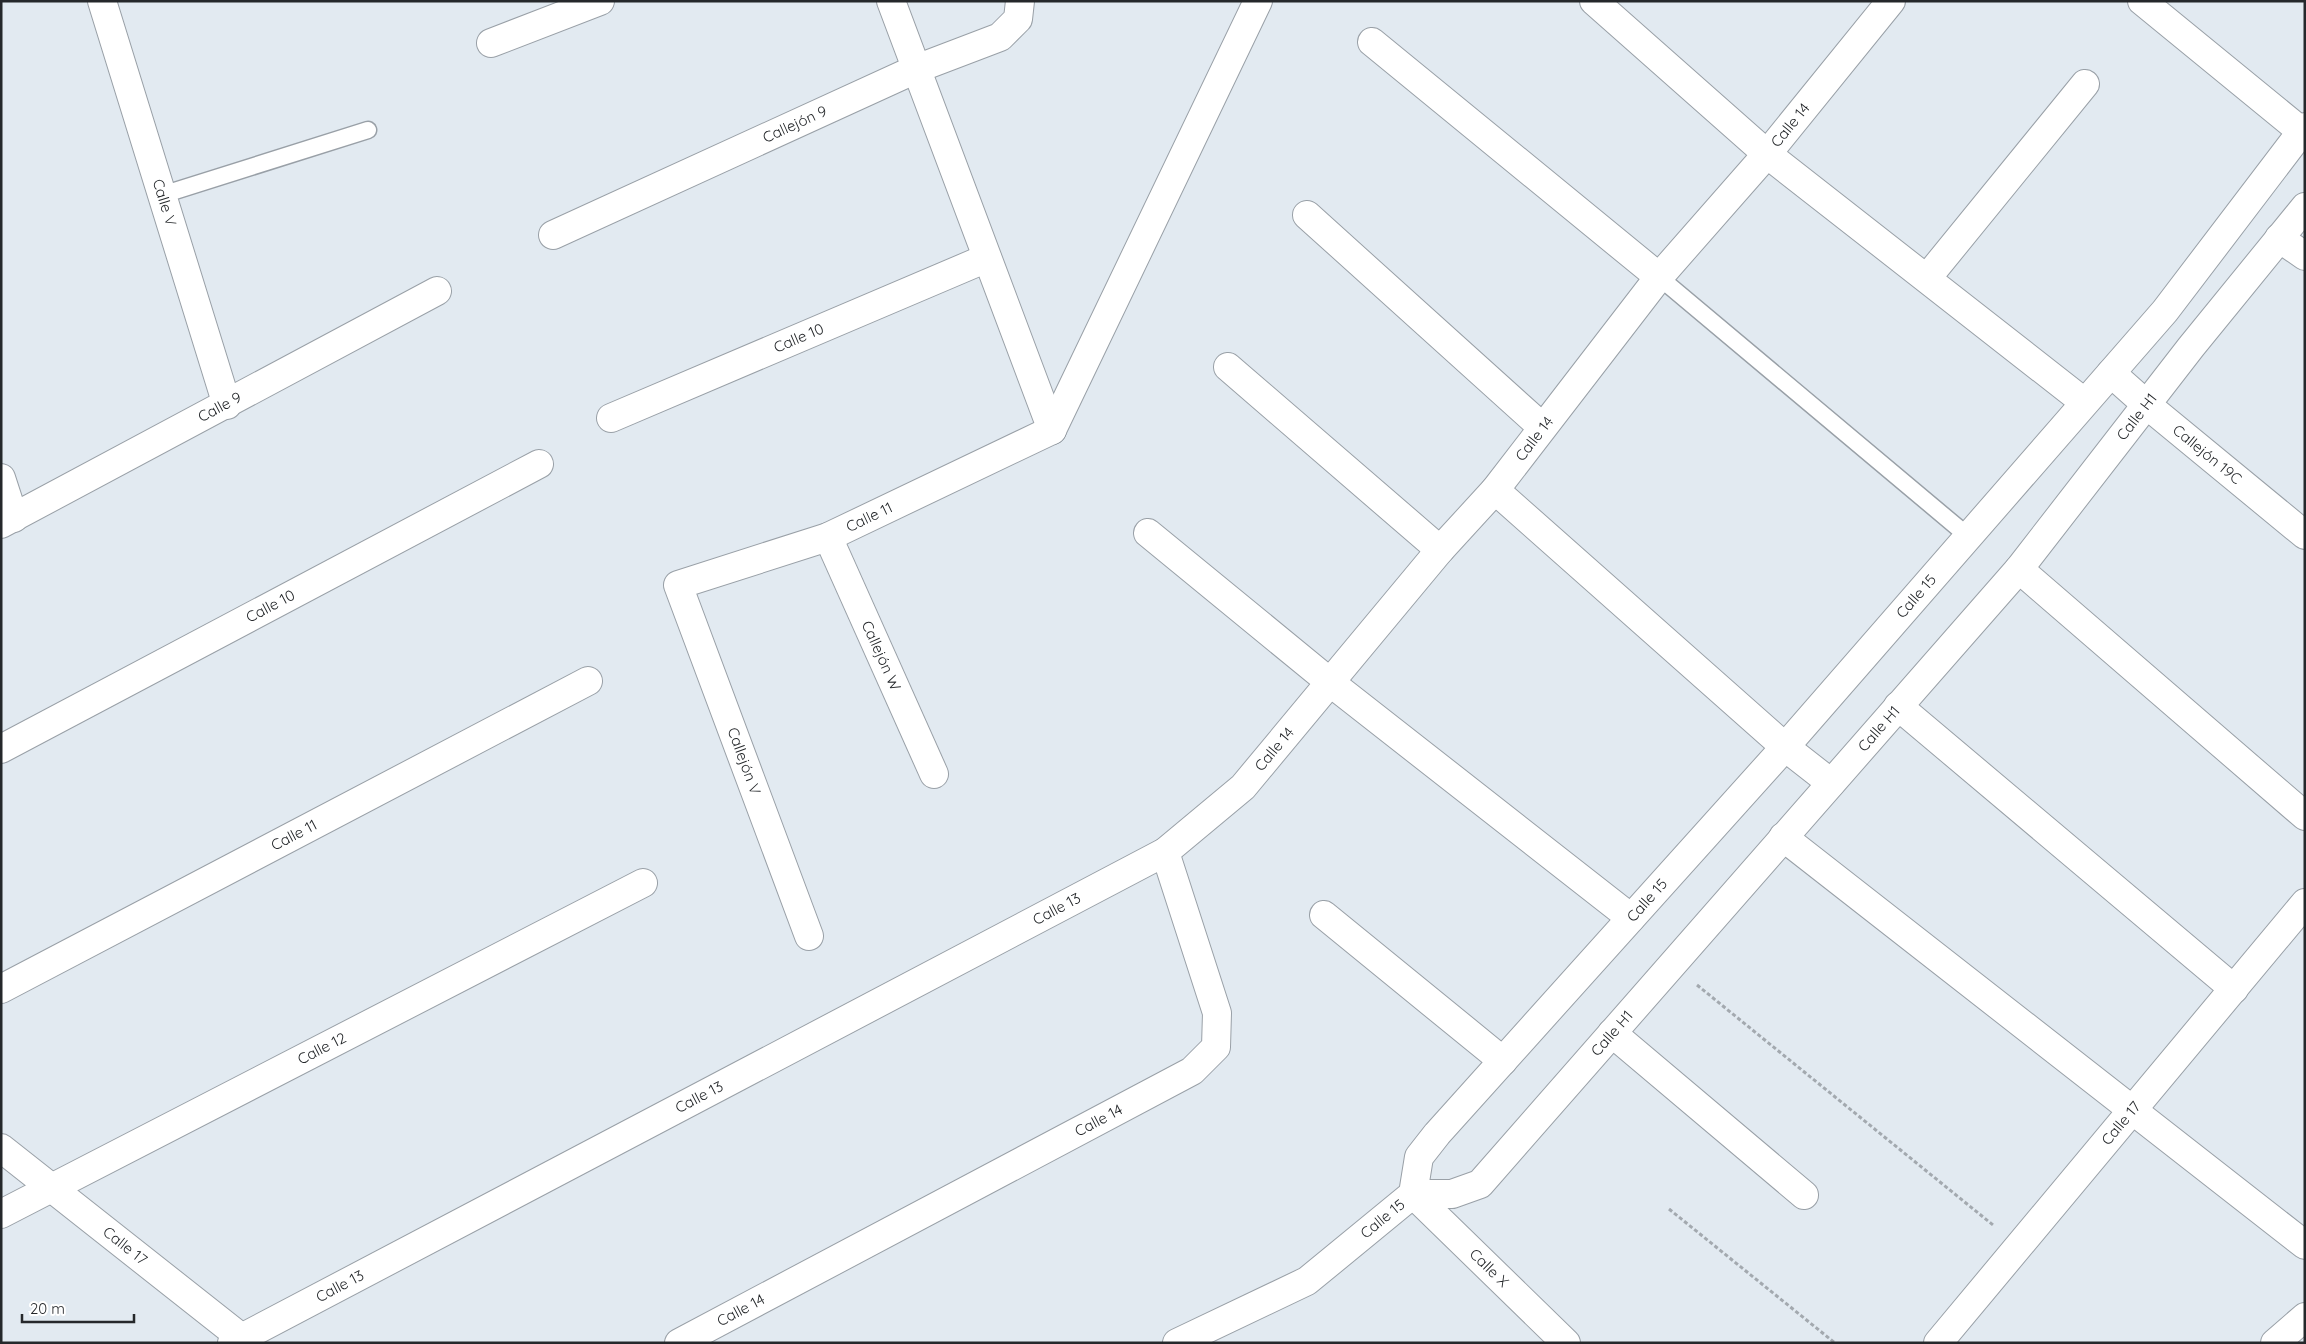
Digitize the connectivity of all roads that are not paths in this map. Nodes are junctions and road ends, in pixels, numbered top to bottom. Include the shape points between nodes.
1 (102, 1) edge
2 (600, 1) edge
3 (891, 1) edge
4 (1020, 1) edge
5 (1258, 1) edge
6 (1594, 1) edge
7 (1891, 1) edge
8 (2142, 1) edge
9 (1372, 42) dead end
10 (491, 43) dead end
11 (916, 69) junction
12 (2085, 84) dead end
13 (2303, 129) edge
14 (368, 130) dead end
15 (1767, 154) junction
16 (162, 195) junction
17 (2305, 207) edge
18 (1306, 215) dead end
19 (553, 235) dead end
20 (2279, 238) junction
21 (2305, 256) edge
22 (987, 258) junction
23 (1659, 277) junction
24 (1927, 278) junction
25 (437, 291) dead end
26 (1228, 367) dead end
27 (2111, 373) junction
28 (2084, 402) junction
29 (227, 405) junction
30 (2147, 405) junction
31 (611, 418) dead end
32 (1542, 426) junction
33 (1052, 430) junction
34 (539, 464) dead end
35 (1, 478) edge
36 (1495, 490) junction
37 (8, 521) edge
38 (1148, 533) dead end
39 (2305, 534) edge
40 (1969, 537) junction
41 (828, 538) junction
42 (1440, 550) junction
43 (2019, 568) junction
44 (678, 586) joint
45 (588, 681) dead end
46 (1331, 683) junction
47 (1898, 706) junction
48 (1785, 747) junction
49 (1, 749) edge
50 (934, 774) dead end
51 (1830, 783) junction
52 (2305, 816) edge
53 (1783, 837) junction
54 (1165, 852) junction
55 (643, 883) dead end
56 (2305, 903) edge
57 (1324, 915) dead end
58 (1631, 918) junction
59 (809, 936) dead end
60 (2234, 988) junction
61 (1, 989) edge
62 (1612, 1033) junction
63 (1503, 1061) junction
64 (2133, 1111) junction
65 (1, 1148) edge
66 (50, 1188) junction
67 (1413, 1194) junction
68 (1804, 1195) dead end
69 (1, 1214) edge
70 (2305, 1245) edge
71 (2305, 1317) edge
72 (1553, 1339) edge
73 (240, 1341) edge
74 (679, 1343) edge
75 (1177, 1343) edge
76 (1938, 1343) edge
77 (2275, 1343) edge

1 - 16 street, Calle V
2 - 10 street
3 - 11 street
4 - 11 street, Callejón 9 via 1018,19 1000,37
5 - 33 street
6 - 15 street
7 - 15 street, Calle 14
8 - 13 street
9 - 23 street
11 - 19 street, Callejón 9
11 - 22 street
12 - 24 street
13 - 27 street via 2164,311
14 - 16 lane
15 - 23 street, Calle 14
15 - 24 street
16 - 29 street, Calle V
17 - 20 street, Calle H1
18 - 32 street
20 - 21 street
20 - 30 street, Calle H1
22 - 31 street, Calle 10
22 - 33 street
23 - 32 street, Calle 14
23 - 40 lane
24 - 28 street
25 - 29 street, Calle 9
26 - 42 street
27 - 28 street
27 - 30 street, Callejón 19C
28 - 40 street, Calle 15
29 - 37 street, Calle 9
30 - 39 street, Callejón 19C
30 - 43 street, Calle H1
32 - 36 street, Calle 14
33 - 41 street, Calle 11
34 - 49 street, Calle 10
35 - 37 street
36 - 42 street, Calle 14
36 - 48 street
38 - 46 street
40 - 48 street, Calle 15
41 - 44 street, Calle 11
41 - 50 street, Callejón W
42 - 46 street, Calle 14
43 - 47 street, Calle H1
43 - 52 street
44 - 59 street, Callejón V
45 - 61 street, Calle 11
46 - 54 street, Calle 14 via 1242,787
46 - 58 street
47 - 51 street, Calle H1
47 - 60 street
48 - 51 street
48 - 58 street, Calle 15
51 - 53 street, Calle H1
53 - 62 street, Calle H1
53 - 64 street
54 - 73 street, Calle 13
54 - 74 street, Calle 14 via 1217,1013 1216,1047 1192,1071
55 - 66 street, Calle 12
56 - 60 street, Calle 17
57 - 63 street
58 - 63 street, Calle 15
60 - 64 street, Calle 17
62 - 67 street, Calle H1 via 1480,1184 1452,1194
62 - 68 street
63 - 67 street, Calle 15 via 1419,1157
64 - 70 street
64 - 76 street, Calle 17
65 - 66 street, Calle 17
66 - 69 street, Calle 12
66 - 73 street, Calle 17
67 - 72 street, Calle X
67 - 75 street, Calle 15 via 1307,1281
71 - 77 street

